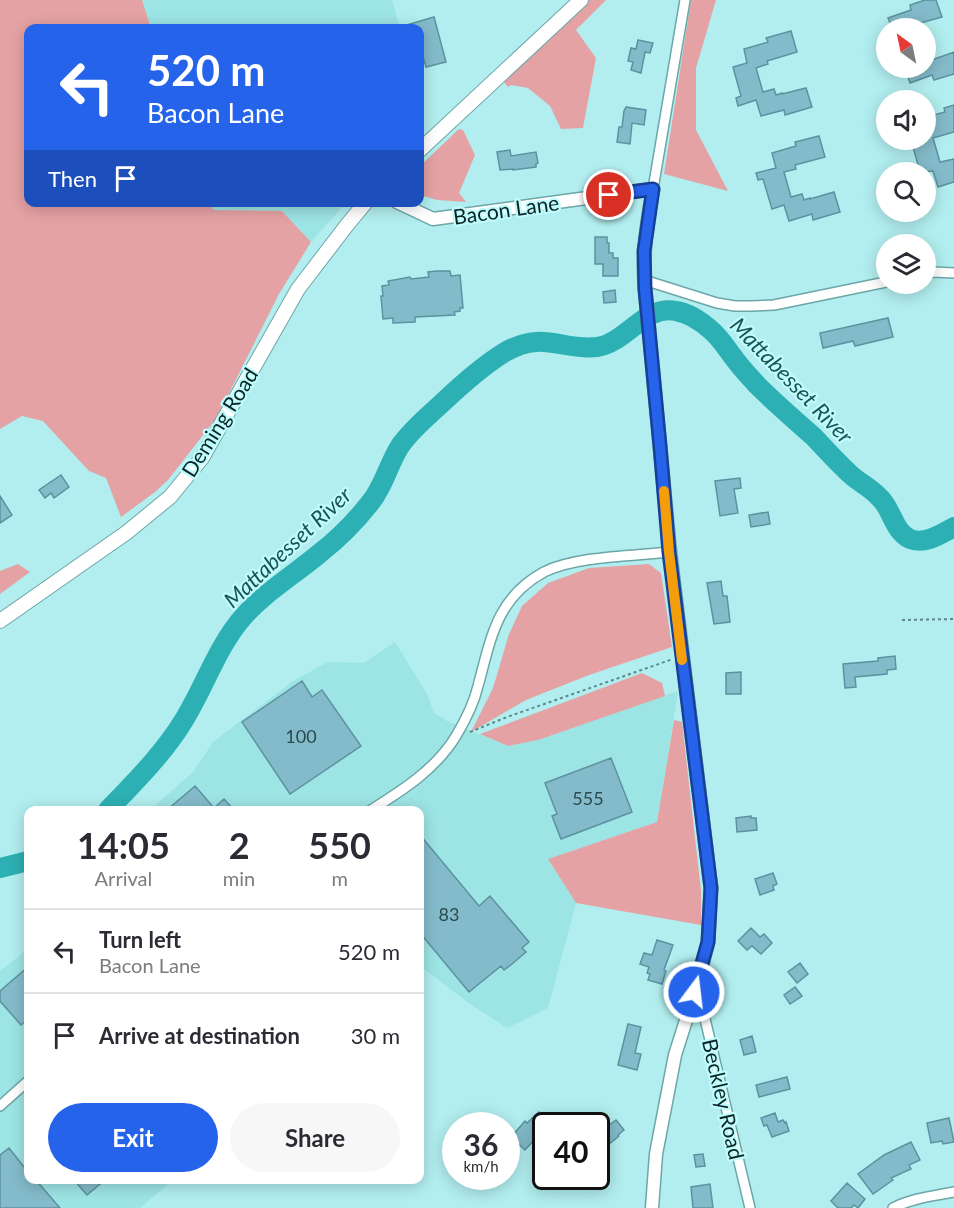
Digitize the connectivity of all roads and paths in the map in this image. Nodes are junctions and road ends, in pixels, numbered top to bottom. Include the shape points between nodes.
1 (580, 0) edge
2 (685, 0) edge
3 (424, 146) edge
4 (653, 189) junction
5 (362, 207) edge
6 (408, 207) edge
7 (936, 272) edge
8 (954, 273) edge
9 (644, 280) junction
10 (876, 284) edge
11 (669, 552) junction
12 (903, 620) dead end
13 (954, 620) edge
14 (0, 621) edge
15 (682, 656) junction
16 (454, 740) junction
17 (377, 806) edge
18 (694, 992) junction
19 (24, 1085) edge
20 (0, 1106) edge
21 (954, 1192) edge
22 (652, 1208) edge
23 (750, 1208) edge
24 (893, 1208) edge

1 - 3 main road
2 - 4 street
4 - 6 street, Bacon Lane via 433,219
4 - 9 street via 645,239
5 - 14 main road, Deming Road via 298,290 202,458 170,497 126,533
7 - 8 street
9 - 10 street via 735,306 774,305
9 - 11 street
11 - 15 street
11 - 16 street via 564,565 527,584 496,622 478,689
12 - 13 path
15 - 16 path via 507,717
15 - 18 street via 711,888 708,942
16 - 17 street via 418,778
18 - 22 street via 675,1055 656,1154
18 - 23 street, Beckley Road via 701,1002
19 - 20 street
21 - 24 street

